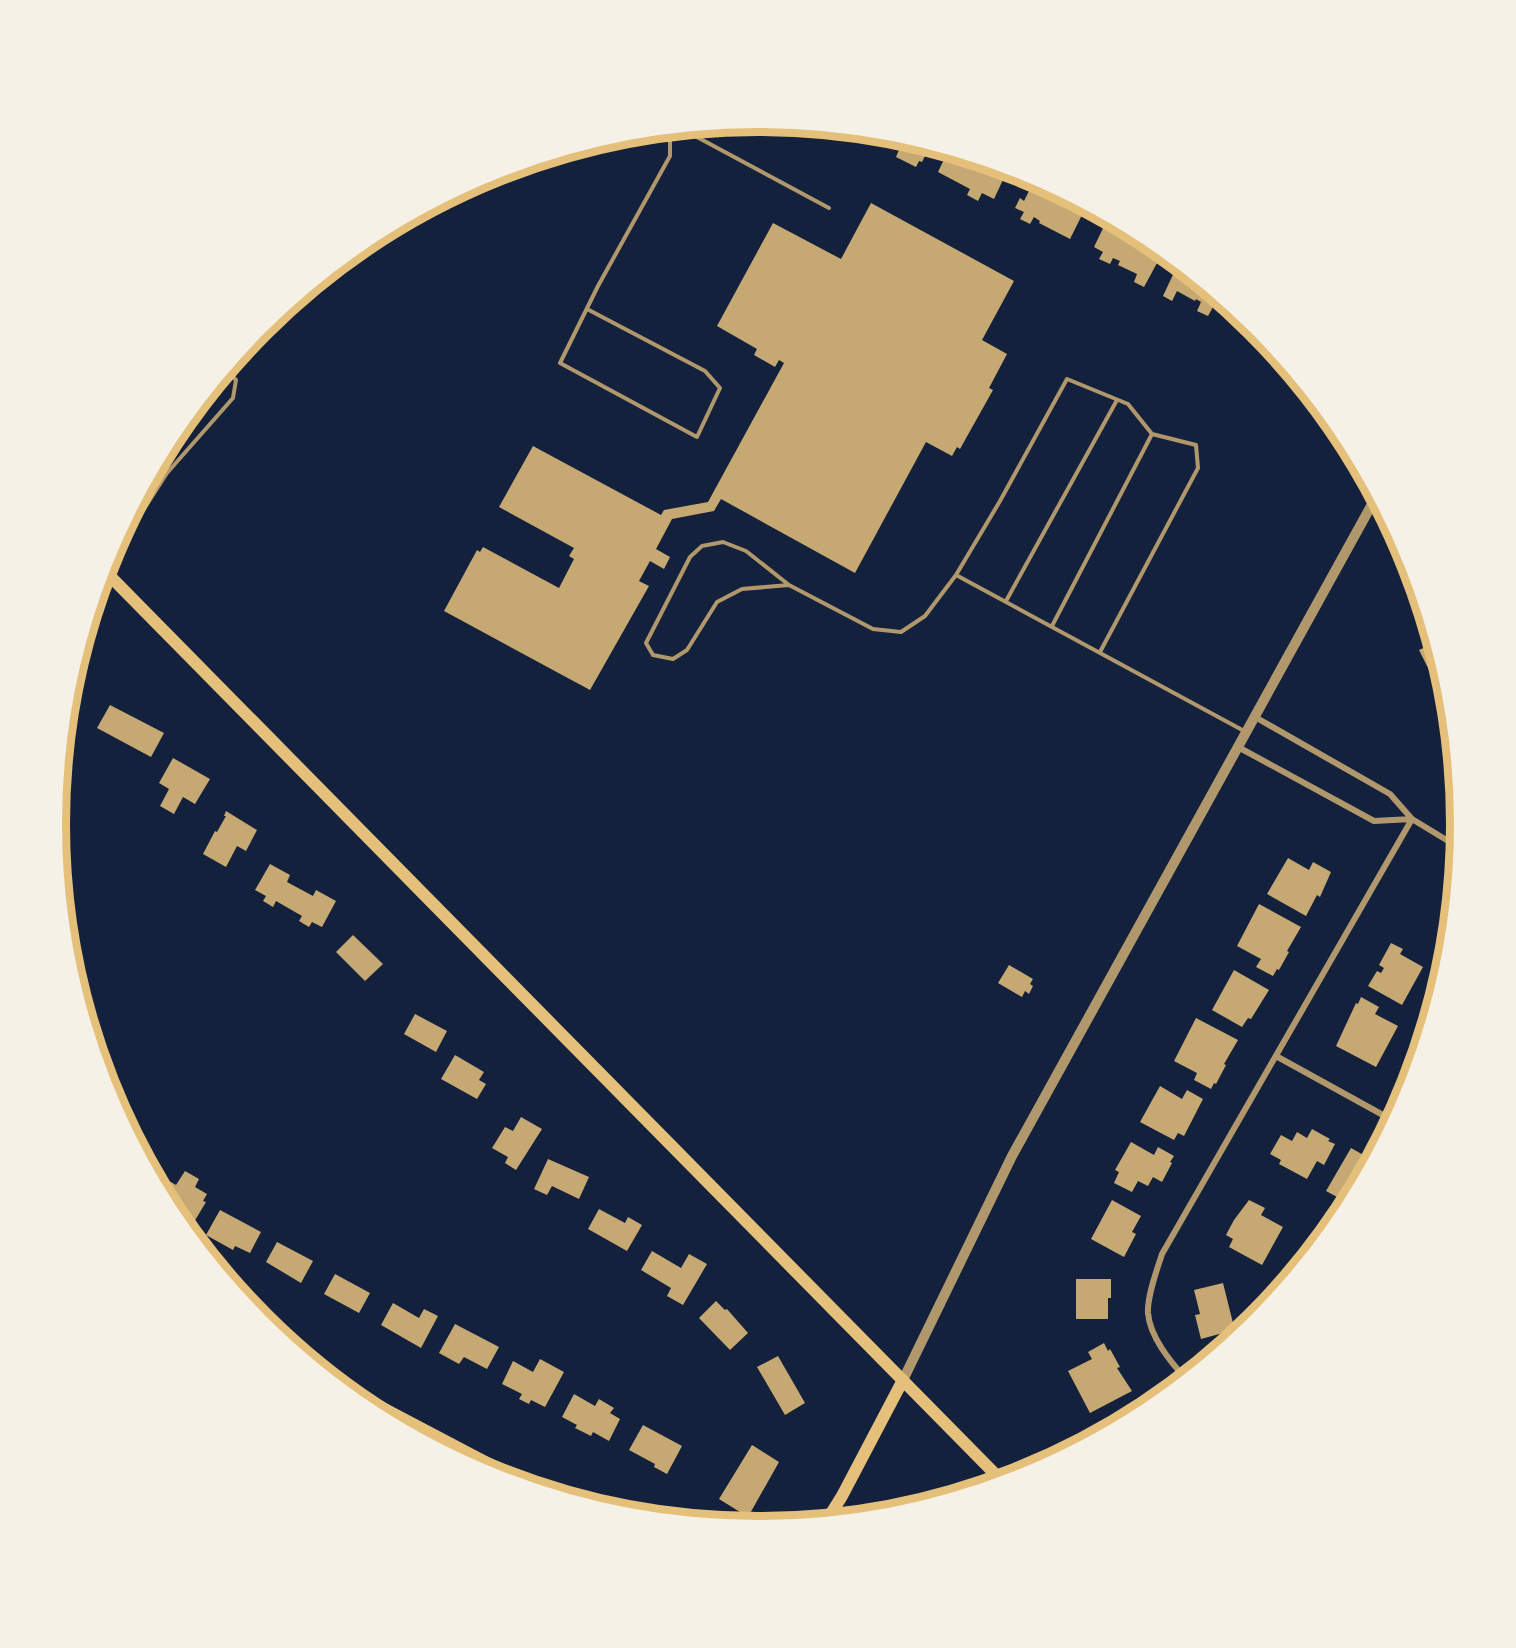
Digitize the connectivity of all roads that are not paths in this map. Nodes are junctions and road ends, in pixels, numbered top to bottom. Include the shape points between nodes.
1 (693, 135) edge
2 (670, 138) edge
3 (829, 208) dead end
4 (586, 309) junction
5 (232, 376) edge
6 (1117, 400) junction
7 (1152, 434) junction
8 (164, 471) edge
9 (167, 473) junction
10 (1372, 505) edge
11 (135, 522) edge
12 (956, 575) junction
13 (112, 578) edge
14 (789, 585) junction
15 (1005, 601) junction
16 (1052, 626) junction
17 (1101, 652) junction
18 (1255, 717) junction
19 (1246, 732) junction
20 (1238, 747) junction
21 (1412, 819) junction
22 (1450, 842) edge
23 (1276, 1056) junction
24 (1385, 1116) edge
25 (1180, 1372) edge
26 (903, 1380) junction
27 (428, 1432) edge
28 (459, 1448) edge
29 (995, 1473) edge
30 (832, 1512) edge

1 - 3 lane
2 - 4 lane via 670,156
4 - 4 lane via 560,363 697,437 720,388 705,371
5 - 9 lane via 236,380 233,398
6 - 7 lane via 1128,404
6 - 12 lane via 1067,379
6 - 15 lane
7 - 16 lane
7 - 17 lane via 1196,445 1198,468
8 - 9 lane
9 - 11 lane
10 - 18 street
12 - 14 lane via 926,616 902,632 873,629
12 - 15 lane
13 - 26 main road
14 - 14 lane via 742,589 717,602 687,650 673,659 652,655 646,643 690,558 702,546 723,542 746,551
15 - 16 lane
16 - 17 lane
17 - 19 lane
18 - 19 street
18 - 21 street via 1390,794
19 - 20 street
20 - 21 street via 1374,821
20 - 26 street via 1012,1156
21 - 22 street
21 - 23 street
23 - 24 street
23 - 25 street via 1162,1254 1148,1314 1156,1337
26 - 29 main road
26 - 30 main road
27 - 28 main road

